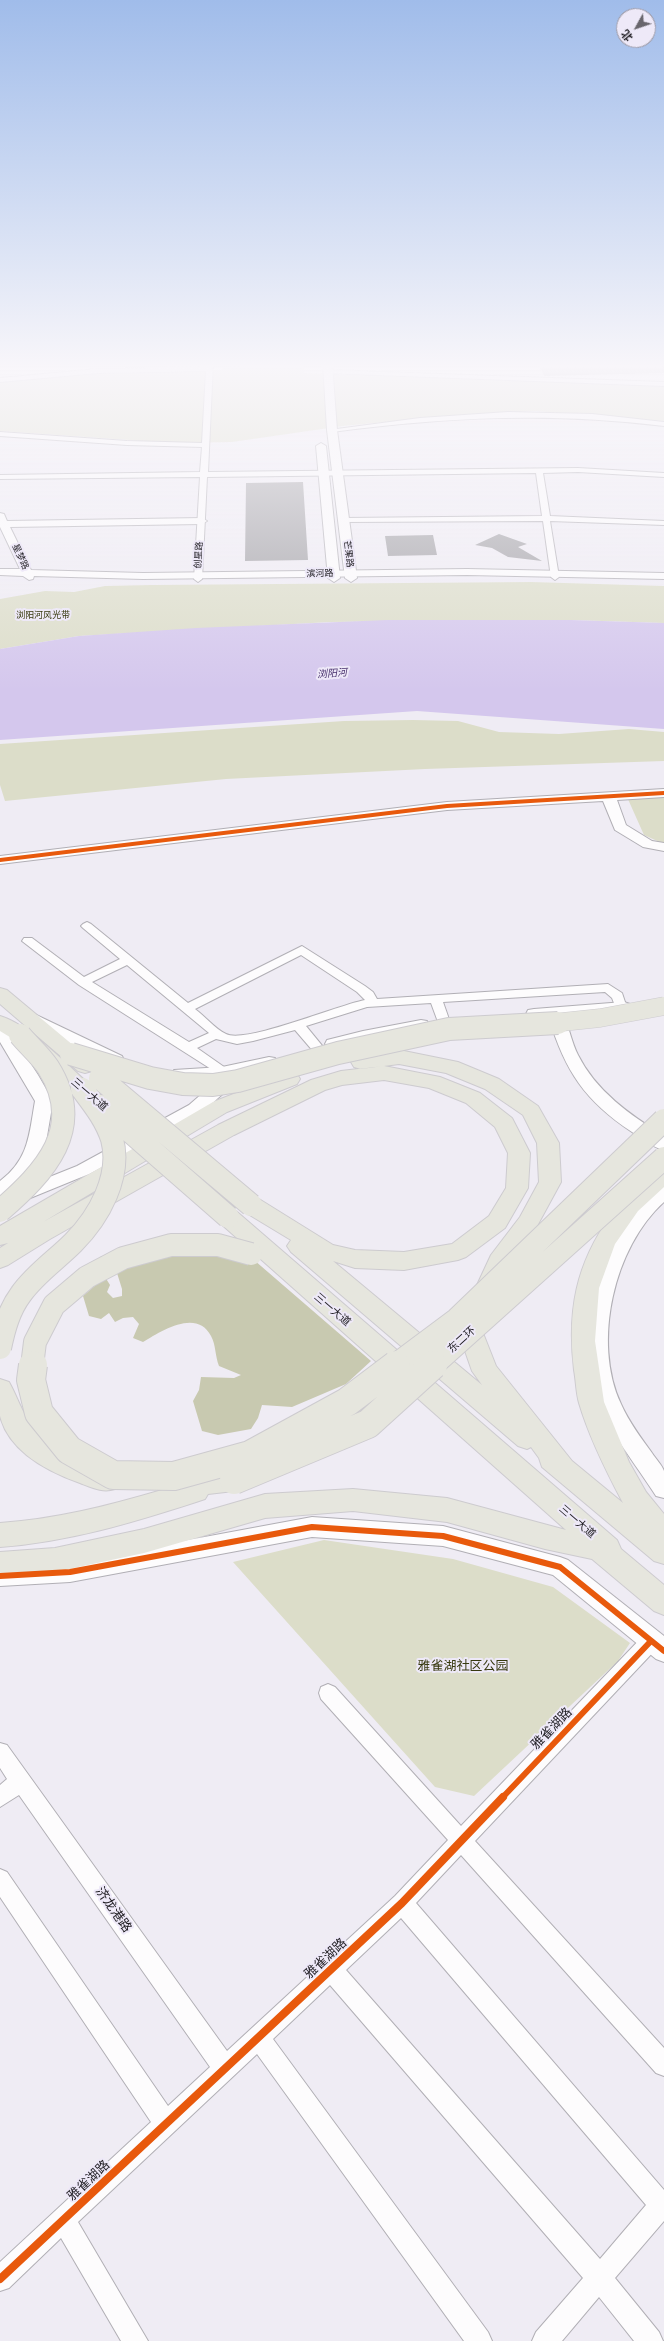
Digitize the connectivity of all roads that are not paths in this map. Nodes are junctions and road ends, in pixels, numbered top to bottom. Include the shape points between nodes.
1 (414, 472) edge
2 (539, 472) edge
3 (631, 472) edge
4 (323, 473) junction
5 (338, 473) junction
6 (204, 474) junction
7 (664, 475) edge
8 (0, 477) edge
9 (547, 519) junction
10 (344, 520) junction
11 (202, 521) junction
12 (664, 523) edge
13 (1, 524) edge
14 (0, 572) edge
15 (23, 574) junction
16 (555, 575) junction
17 (0, 576) edge
18 (334, 576) junction
19 (351, 576) junction
20 (664, 576) edge
21 (198, 577) junction
22 (664, 580) edge
23 (664, 794) edge
24 (608, 795) junction
25 (664, 846) edge
26 (0, 860) edge
27 (87, 926) dead end
28 (28, 941) dead end
29 (128, 960) junction
30 (83, 982) junction
31 (0, 994) edge
32 (436, 999) junction
33 (664, 1000) edge
34 (372, 1003) junction
35 (664, 1006) edge
36 (187, 1008) junction
37 (621, 1008) junction
38 (21, 1012) junction
39 (555, 1012) junction
40 (664, 1019) edge
41 (0, 1022) edge
42 (444, 1022) junction
43 (297, 1024) junction
44 (10, 1032) edge
45 (217, 1034) junction
46 (188, 1047) junction
47 (71, 1054) junction
48 (318, 1058) junction
49 (241, 1068) junction
50 (222, 1072) junction
51 (82, 1089) junction
52 (664, 1120) edge
53 (664, 1144) edge
54 (664, 1158) edge
55 (664, 1174) edge
56 (0, 1191) edge
57 (664, 1191) edge
58 (0, 1204) edge
59 (251, 1205) junction
60 (0, 1211) edge
61 (0, 1237) edge
62 (0, 1259) edge
63 (334, 1312) junction
64 (0, 1348) edge
65 (0, 1389) edge
66 (562, 1469) junction
67 (234, 1480) junction
68 (664, 1489) edge
69 (664, 1534) edge
70 (0, 1535) edge
71 (664, 1552) edge
72 (0, 1564) edge
73 (0, 1576) edge
74 (664, 1598) edge
75 (664, 1602) edge
76 (658, 1646) edge
77 (328, 1693) dead end
78 (0, 1752) edge
79 (21, 1781) junction
80 (0, 1797) edge
81 (461, 1841) junction
82 (0, 1879) edge
83 (402, 1903) junction
84 (331, 1970) junction
85 (258, 2038) junction
86 (664, 2065) edge
87 (225, 2068) junction
88 (166, 2124) junction
89 (663, 2206) edge
90 (63, 2219) junction
91 (599, 2277) junction
92 (0, 2279) edge
93 (135, 2341) edge
94 (479, 2341) edge
95 (545, 2341) edge
96 (650, 2341) edge

1 - 5 street
2 - 9 street
3 - 7 street
4 - 5 street
4 - 6 street
4 - 18 main road, 芒果路
5 - 10 main road, 芒果路
6 - 8 street
6 - 11 street, 创星路
9 - 10 street
9 - 12 street
9 - 16 street
10 - 19 main road, 芒果路
11 - 13 street
11 - 21 street, 创星路
13 - 15 street, 星梦路
14 - 15 street, 滨河路
15 - 17 street, 滨河路
15 - 21 street, 滨河路
16 - 19 street, 滨河路
16 - 20 street, 滨河路
16 - 22 street, 滨河路
18 - 19 street, 滨河路
18 - 21 street, 滨河路
23 - 24 street
24 - 25 street via 620,827 648,844
24 - 26 street via 447,806
27 - 29 street
28 - 30 street
29 - 30 street
29 - 36 street
30 - 46 street
31 - 38 highway, 三一大道
32 - 34 street
32 - 37 street via 608,988 618,996
32 - 42 street
33 - 37 street
34 - 36 street via 369,995 302,950
34 - 43 street via 344,1008
35 - 47 highway, bridge via 604,1019 533,1025 491,1024 450,1029 244,1079 202,1085 151,1080
36 - 45 street
37 - 39 street
38 - 47 highway, 三一大道
38 - 50 street via 118,1061 139,1068 190,1075
39 - 42 street
39 - 53 street via 569,1054 594,1091 608,1107 629,1123
40 - 48 highway via 548,1033 437,1041
41 - 44 highway, 三一大道
42 - 48 street via 363,1036
43 - 45 street via 249,1039 229,1040
43 - 48 street
44 - 51 highway, 三一大道, bridge
44 - 56 street via 44,1101 36,1148 18,1177
44 - 60 highway, bridge via 49,1068 62,1097 65,1117 62,1134 41,1174
45 - 46 street
46 - 50 street
47 - 59 highway, 三一大道, bridge
48 - 49 street
48 - 61 highway via 290,1079 220,1107
48 - 66 highway via 399,1057 451,1067 492,1084 531,1111 548,1143 550,1182 528,1222 503,1255 469,1328 485,1371
49 - 50 street
49 - 58 street via 195,1109 83,1170
51 - 63 highway, 三一大道, bridge
51 - 64 highway, bridge via 107,1124 111,1136 115,1157 112,1181 98,1212 75,1242 36,1275 21,1294 9,1314
52 - 63 highway, bridge via 458,1319 347,1402 250,1455 174,1476 113,1475 69,1450 39,1413 31,1380 35,1342 54,1305 87,1277 123,1258 164,1247 218,1245 251,1254
54 - 67 highway, 东二环, bridge via 368,1424
55 - 69 highway via 630,1205 604,1242 587,1288 583,1340 591,1402 617,1466 636,1500
57 - 68 street via 636,1219 613,1261 601,1301 600,1358 606,1393 625,1429
59 - 62 highway via 326,1251 355,1259 404,1261 458,1251 497,1222 517,1188 519,1153 504,1123 473,1098 460,1092 433,1082 384,1073 341,1078 318,1085 233,1126
59 - 66 highway, 三一大道
63 - 74 highway, 三一大道
65 - 67 highway via 24,1434 43,1452 72,1469 114,1484 148,1490
66 - 71 highway, 三一大道
67 - 70 highway via 129,1512 53,1529
72 - 75 highway via 55,1560 144,1542 264,1506 353,1500 447,1510 600,1549
73 - 76 street via 70,1572 312,1527 443,1536 560,1567
76 - 81 street, 雅雀湖路
77 - 81 street
78 - 79 street, 济龙港路
79 - 80 street
79 - 87 street, 济龙港路
81 - 83 street, 雅雀湖路
81 - 86 street
82 - 88 street
83 - 84 street, 雅雀湖路
83 - 89 street
84 - 85 street, 雅雀湖路
84 - 91 street
85 - 87 street, 雅雀湖路
85 - 94 street
87 - 88 street, 雅雀湖路
88 - 90 street, 雅雀湖路
89 - 91 street
90 - 92 street, 雅雀湖路
90 - 93 street
91 - 95 street
91 - 96 street

